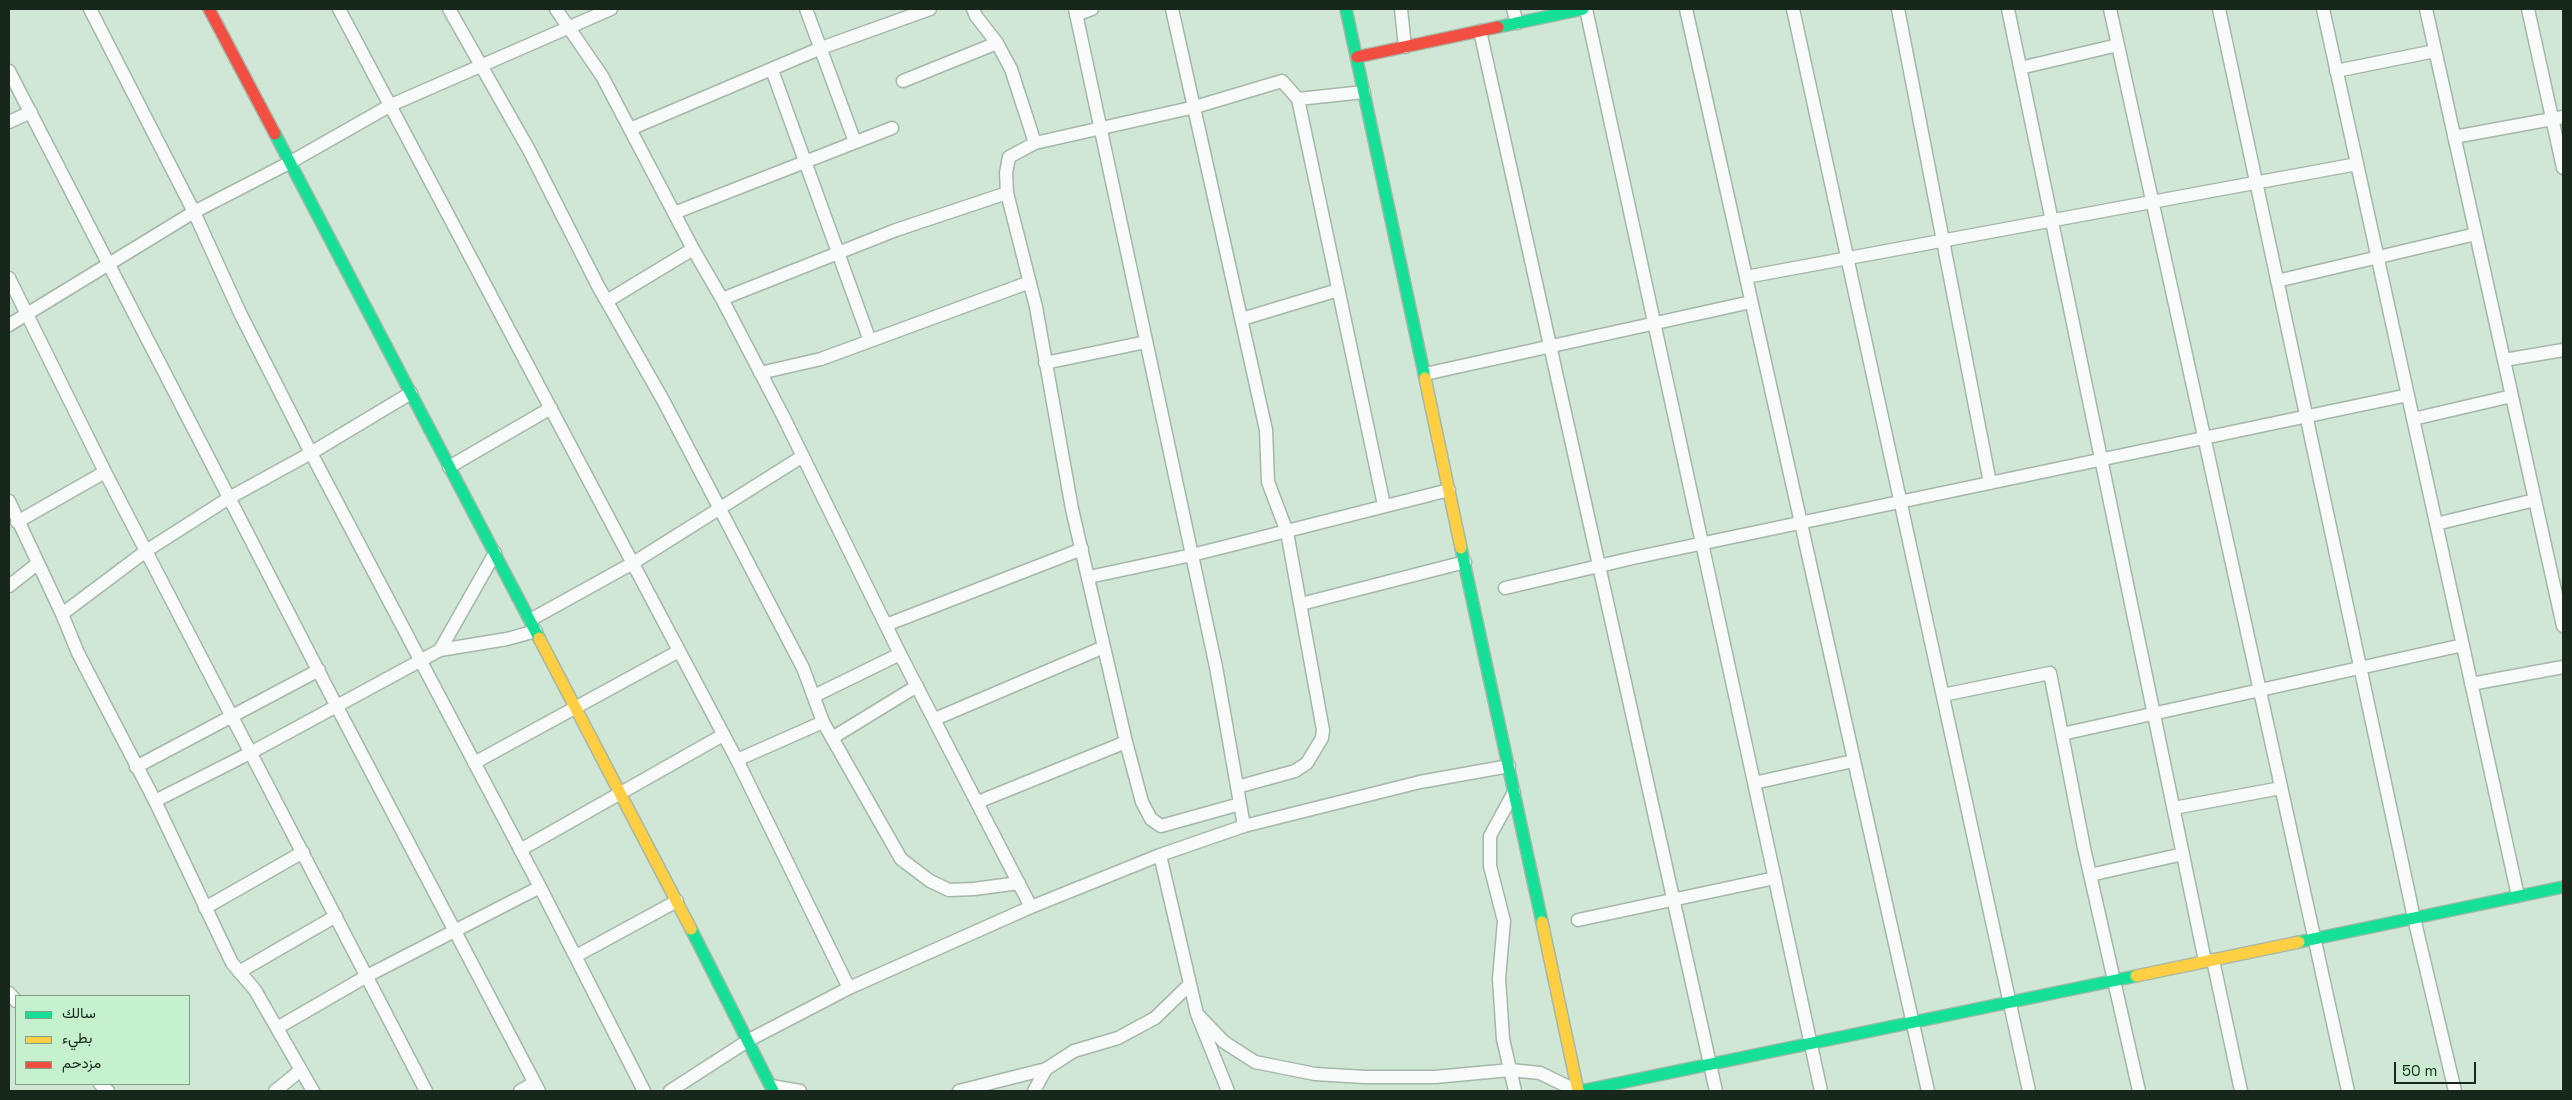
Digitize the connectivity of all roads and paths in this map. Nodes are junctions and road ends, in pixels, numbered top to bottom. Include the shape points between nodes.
1 (90, 9) edge
2 (210, 9) edge
3 (339, 9) edge
4 (449, 9) edge
5 (556, 9) edge
6 (611, 9) edge
7 (806, 9) edge
8 (930, 9) edge
9 (973, 9) edge
10 (1092, 9) edge
11 (1172, 9) edge
12 (1346, 9) edge
13 (1401, 9) edge
14 (1513, 9) edge
15 (1584, 9) edge
16 (1686, 9) edge
17 (1793, 9) edge
18 (1898, 9) edge
19 (2008, 9) edge
20 (2110, 9) edge
21 (2219, 9) edge
22 (2323, 9) edge
23 (2426, 9) edge
24 (2528, 9) edge
25 (1076, 12) edge
26 (1516, 23) junction
27 (567, 28) junction
28 (1480, 31) junction
29 (998, 43) junction
30 (2118, 45) junction
31 (1405, 47) junction
32 (821, 48) junction
33 (2435, 51) junction
34 (1357, 58) junction
35 (481, 67) junction
36 (2020, 68) junction
37 (772, 70) junction
38 (9, 71) edge
39 (2336, 71) junction
40 (903, 81) dead end
41 (1364, 92) junction
42 (1298, 99) junction
43 (391, 105) junction
44 (1195, 107) junction
45 (31, 112) junction
46 (2558, 118) edge
47 (9, 122) edge
48 (892, 128) dead end
49 (1100, 128) junction
50 (630, 129) junction
51 (2454, 137) junction
52 (855, 142) junction
53 (1035, 143) junction
54 (804, 161) junction
55 (289, 163) junction
56 (2357, 164) junction
57 (2563, 168) edge
58 (2256, 182) junction
59 (1007, 193) junction
60 (2153, 201) junction
61 (194, 212) junction
62 (674, 213) junction
63 (2052, 220) junction
64 (2476, 234) junction
65 (1943, 240) junction
66 (693, 249) junction
67 (839, 253) junction
68 (2377, 257) junction
69 (1847, 258) junction
70 (109, 264) junction
71 (1746, 277) junction
72 (9, 278) edge
73 (2277, 281) junction
74 (1030, 282) junction
75 (1338, 290) junction
76 (722, 299) junction
77 (606, 301) junction
78 (1751, 302) junction
79 (27, 312) junction
80 (1242, 319) junction
81 (1654, 323) junction
82 (9, 325) edge
83 (870, 341) junction
84 (1146, 342) junction
85 (1551, 346) junction
86 (2563, 350) edge
87 (2504, 360) junction
88 (1045, 363) junction
89 (760, 373) junction
90 (1424, 374) junction
91 (410, 393) junction
92 (2408, 395) junction
93 (2512, 396) junction
94 (551, 408) junction
95 (2306, 416) junction
96 (2413, 419) junction
97 (2204, 438) junction
98 (311, 453) junction
99 (803, 456) junction
100 (2101, 460) junction
101 (449, 467) junction
102 (105, 472) junction
103 (1990, 483) junction
104 (1449, 490) junction
105 (229, 498) junction
106 (2535, 500) junction
107 (9, 501) edge
108 (1900, 502) junction
109 (1384, 505) junction
110 (718, 508) junction
111 (17, 522) junction
112 (1800, 523) junction
113 (2436, 524) junction
114 (1287, 532) junction
115 (1702, 543) junction
116 (1082, 549) junction
117 (146, 551) junction
118 (495, 553) junction
119 (1192, 555) junction
120 (1465, 562) junction
121 (633, 563) junction
122 (37, 564) junction
123 (1600, 565) junction
124 (1089, 577) junction
125 (9, 586) edge
126 (1505, 588) dead end
127 (1301, 604) junction
128 (62, 614) junction
129 (886, 625) junction
130 (533, 626) junction
131 (2563, 626) edge
132 (2463, 645) junction
133 (1104, 647) junction
134 (440, 650) junction
135 (679, 651) junction
136 (900, 654) junction
137 (420, 662) junction
138 (2563, 667) edge
139 (2360, 668) junction
140 (319, 670) junction
141 (2472, 684) junction
142 (917, 686) junction
143 (2260, 690) junction
144 (1943, 695) junction
145 (814, 696) junction
146 (336, 705) junction
147 (576, 708) junction
148 (2154, 714) junction
149 (232, 716) junction
150 (935, 719) junction
151 (823, 722) junction
152 (2062, 734) junction
153 (723, 735) junction
154 (832, 738) junction
155 (1126, 742) junction
156 (252, 752) junction
157 (737, 760) junction
158 (1854, 761) junction
159 (474, 763) junction
160 (1508, 766) junction
161 (136, 767) junction
162 (1754, 783) junction
163 (1237, 788) junction
164 (2281, 788) junction
165 (1514, 792) junction
166 (621, 794) junction
167 (155, 801) junction
168 (978, 802) junction
169 (1240, 804) junction
170 (2174, 808) junction
171 (1244, 826) junction
172 (520, 850) junction
173 (303, 852) junction
174 (2183, 854) junction
175 (1160, 855) junction
176 (2090, 874) junction
177 (1775, 878) junction
178 (1019, 882) junction
179 (540, 887) junction
180 (2563, 887) edge
181 (2518, 896) junction
182 (1674, 899) junction
183 (677, 901) junction
184 (1032, 907) junction
185 (205, 908) junction
186 (336, 916) junction
187 (2414, 918) junction
188 (1578, 920) dead end
189 (454, 930) junction
190 (2315, 939) junction
191 (576, 956) junction
192 (2209, 960) junction
193 (240, 972) junction
194 (367, 976) junction
195 (2114, 980) junction
196 (1190, 984) junction
197 (849, 988) junction
198 (2010, 1002) junction
199 (1197, 1014) junction
200 (1912, 1022) junction
201 (277, 1028) junction
202 (749, 1040) junction
203 (1811, 1043) junction
204 (1711, 1064) junction
205 (1046, 1069) junction
206 (301, 1070) junction
207 (1510, 1070) junction
208 (536, 1087) edge
209 (772, 1089) edge
210 (275, 1091) edge
211 (314, 1091) edge
212 (426, 1091) edge
213 (520, 1091) edge
214 (644, 1091) edge
215 (670, 1091) edge
216 (800, 1091) edge
217 (959, 1091) edge
218 (1034, 1091) edge
219 (1228, 1091) edge
220 (1515, 1091) edge
221 (1579, 1091) edge
222 (1716, 1091) edge
223 (1821, 1091) edge
224 (1928, 1091) edge
225 (2029, 1091) edge
226 (2139, 1091) edge
227 (2241, 1091) edge
228 (2348, 1091) edge
229 (2455, 1091) edge

1 - 61 street
2 - 55 street
3 - 43 street
4 - 35 street
5 - 27 street
6 - 27 street
7 - 32 street
8 - 32 street
9 - 29 street
10 - 25 street
11 - 44 street
12 - 34 street
13 - 31 street
14 - 26 street
15 - 26 street
15 - 81 street
16 - 71 street
17 - 69 street
18 - 65 street
19 - 36 street
20 - 30 street
21 - 58 street
22 - 39 street
23 - 33 street
24 - 46 street
25 - 49 street
26 - 28 street
27 - 35 street
27 - 50 street via 602,76
28 - 31 street
28 - 85 street
29 - 40 street
29 - 53 street via 1011,69
30 - 36 street
30 - 60 street
31 - 34 street
32 - 37 street
32 - 52 street
33 - 39 street
33 - 51 street
34 - 41 street
35 - 43 street
35 - 77 street via 529,150
36 - 63 street
37 - 50 street
37 - 54 street
38 - 45 street
39 - 56 street
41 - 42 street
41 - 90 street
42 - 44 street via 1282,81
42 - 75 street
43 - 55 street
43 - 94 street
44 - 49 street
44 - 80 street
45 - 47 street
45 - 70 street
46 - 51 street
46 - 57 street
48 - 52 street
49 - 53 street
49 - 84 street
50 - 62 street
51 - 64 street
52 - 54 street
53 - 59 street via 1009,157
54 - 62 street
54 - 67 street
55 - 61 street
55 - 91 street
56 - 58 street
56 - 68 street
58 - 60 street
58 - 73 street
59 - 67 street
59 - 74 street
60 - 63 street
60 - 97 street
61 - 70 street
61 - 98 street via 240,313
62 - 66 street
63 - 65 street
63 - 100 street
64 - 68 street
64 - 87 street
65 - 69 street
65 - 103 street
66 - 76 street
66 - 77 street
67 - 76 street
67 - 83 street
68 - 73 street
68 - 92 street
69 - 71 street
69 - 108 street
70 - 79 street
70 - 105 street
71 - 78 street
72 - 79 street
73 - 95 street
74 - 83 street
74 - 88 street
75 - 80 street
75 - 109 street
76 - 89 street
77 - 110 street via 663,400
78 - 81 street
78 - 112 street
79 - 82 street
79 - 102 street
80 - 114 street via 1266,430 1268,482
81 - 85 street
81 - 115 street
83 - 89 street via 821,359
84 - 88 street
84 - 119 street
85 - 90 street
85 - 123 street
86 - 87 street
87 - 93 street
88 - 116 street
89 - 99 street
90 - 104 street
91 - 98 street
91 - 101 street
92 - 95 street
92 - 96 street
93 - 96 street
93 - 106 street
94 - 101 street
94 - 121 street
95 - 97 street
95 - 139 street
96 - 113 street
97 - 100 street
97 - 143 street
98 - 105 street
98 - 137 street
99 - 110 street
99 - 129 street
100 - 103 street
100 - 148 street
101 - 118 street
102 - 111 street
102 - 117 street
103 - 108 street
104 - 109 street
104 - 120 street
105 - 117 street
105 - 140 street
106 - 113 street
106 - 131 street
107 - 111 street
108 - 112 street
108 - 144 street
109 - 114 street
110 - 121 street
110 - 145 street via 781,624
111 - 122 street
112 - 115 street
112 - 158 street
113 - 132 street
114 - 119 street
114 - 127 street
115 - 123 street
115 - 162 street
116 - 124 street
116 - 129 street
117 - 128 street
117 - 149 street
118 - 130 street
118 - 134 street
119 - 124 street
119 - 163 street
120 - 127 street
120 - 160 street
121 - 130 street
121 - 135 street
122 - 125 street
122 - 128 street
123 - 126 street
123 - 182 street
124 - 133 street
127 - 163 street via 1324,730 1322,738 1307,763 1295,771
128 - 161 street via 78,653
129 - 136 street
130 - 134 street via 508,639
130 - 147 street
132 - 139 street
132 - 141 street
133 - 150 street
133 - 155 street
134 - 137 street
135 - 147 street
135 - 153 street
136 - 142 street
136 - 145 street
137 - 146 street
137 - 159 street
138 - 141 street
139 - 143 street
139 - 187 street
140 - 146 street
140 - 149 street
141 - 181 street
142 - 150 street
142 - 154 street
143 - 148 street
143 - 164 street
144 - 152 street via 2050,673
144 - 198 street
145 - 151 street
146 - 156 street
146 - 189 street
147 - 159 street
147 - 166 street
148 - 152 street
148 - 170 street
149 - 156 street
149 - 161 street
150 - 168 street
151 - 154 street
151 - 157 street
152 - 176 street
153 - 157 street
153 - 166 street
154 - 178 street via 901,859 913,870 949,890 974,890
155 - 168 street
155 - 169 street via 1142,802 1157,825
156 - 167 street
156 - 173 street
157 - 197 street
158 - 162 street
158 - 200 street
159 - 172 street
160 - 165 street
160 - 171 street via 1420,782
161 - 167 street
162 - 177 street
163 - 169 street
164 - 170 street
164 - 190 street
165 - 207 street via 1490,836 1490,866 1504,921 1500,979 1503,1039
165 - 221 street
166 - 172 street
166 - 183 street
167 - 185 street
168 - 178 street
169 - 171 street
170 - 174 street
171 - 175 street
172 - 179 street
173 - 185 street
173 - 186 street
174 - 176 street
174 - 192 street
175 - 184 street
175 - 196 street
176 - 195 street
177 - 182 street
177 - 203 street
178 - 184 street
179 - 189 street
179 - 191 street
180 - 181 street
181 - 187 street
182 - 188 street
182 - 204 street
183 - 191 street
183 - 202 street
184 - 197 street
185 - 193 street via 232,963
186 - 193 street
186 - 194 street
187 - 190 street
187 - 229 street
189 - 194 street
189 - 208 street
190 - 192 street
190 - 228 street
191 - 214 street
192 - 195 street
192 - 227 street
193 - 201 street via 255,990
194 - 201 street
194 - 212 street
195 - 198 street
195 - 226 street
196 - 199 street
196 - 205 street via 1155,1018 1118,1038 1074,1051
197 - 202 street
198 - 200 street
198 - 225 street
199 - 207 street via 1224,1042 1255,1062 1315,1074 1435,1077
199 - 219 street
200 - 203 street
200 - 224 street
201 - 206 street
202 - 209 street
202 - 215 street
203 - 204 street
203 - 223 street
204 - 221 street
204 - 222 street
205 - 217 street
205 - 218 street
206 - 210 street
206 - 211 street
207 - 220 street
207 - 221 street via 1540,1073
208 - 213 street
209 - 216 street

